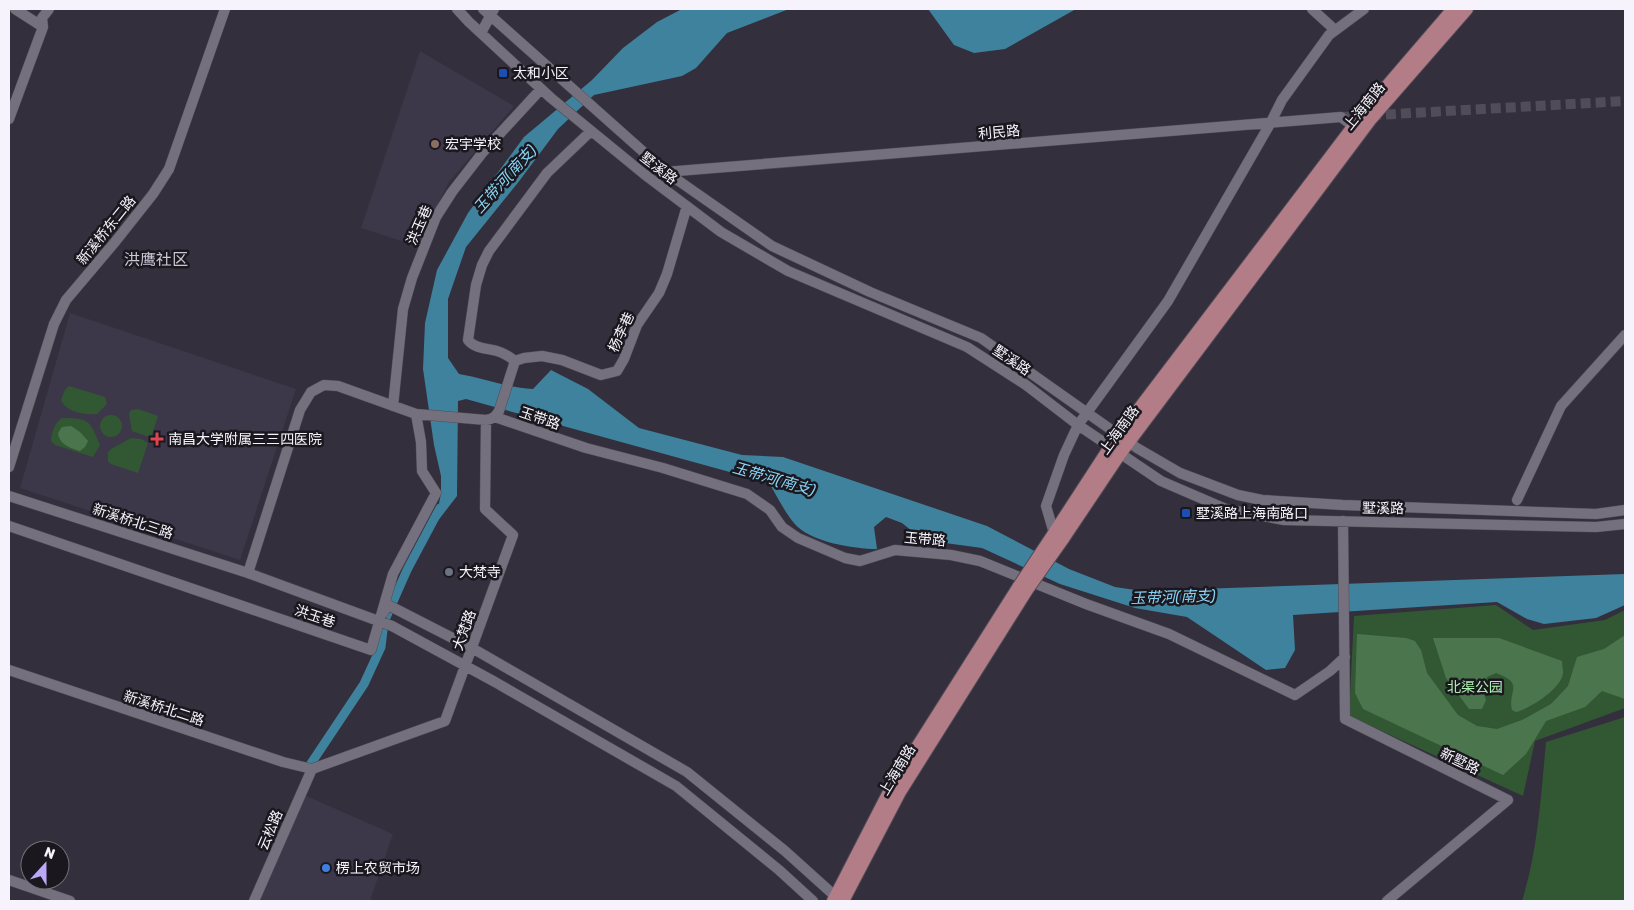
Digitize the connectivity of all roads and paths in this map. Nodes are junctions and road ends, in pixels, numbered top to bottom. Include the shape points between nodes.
1 (15, 9) edge
2 (49, 9) edge
3 (225, 9) edge
4 (457, 9) edge
5 (1312, 9) edge
6 (1364, 9) edge
7 (1453, 9) edge
8 (1467, 9) edge
9 (489, 11) edge
10 (44, 27) junction
11 (1335, 30) junction
12 (481, 33) junction
13 (541, 88) junction
14 (9, 119) edge
15 (1270, 124) junction
16 (1353, 126) junction
17 (589, 129) junction
18 (666, 172) junction
19 (644, 174) junction
20 (687, 206) junction
21 (1625, 335) edge
22 (515, 361) junction
23 (393, 406) junction
24 (1087, 413) junction
25 (422, 415) junction
26 (493, 416) junction
27 (1078, 425) junction
28 (1124, 439) junction
29 (1115, 450) junction
30 (9, 467) edge
31 (9, 496) edge
32 (1517, 500) dead end
33 (1625, 510) edge
34 (1343, 521) junction
35 (1625, 524) edge
36 (9, 526) edge
37 (1058, 536) junction
38 (248, 573) junction
39 (383, 623) junction
40 (472, 648) junction
41 (1344, 657) junction
42 (465, 666) junction
43 (9, 670) edge
44 (312, 769) junction
45 (9, 880) edge
46 (837, 900) edge
47 (70, 901) edge
48 (254, 901) edge
49 (813, 901) edge
50 (1387, 901) edge

1 - 10 street
2 - 10 street via 42,18
3 - 30 street, 新溪桥东二路 via 169,169 153,194 66,300 54,324
4 - 12 street, 墅溪路
5 - 11 street
6 - 11 street
7 - 16 main road, 上海南路
8 - 28 main road, 上海南路 via 1371,120
9 - 12 street
9 - 18 street, 墅溪路
10 - 14 street
11 - 15 street via 1282,100
12 - 13 street, 墅溪路
13 - 17 street, 墅溪路
13 - 23 street, 洪玉巷 via 483,152 436,217 403,309
15 - 16 street, 利民路 via 1341,117
15 - 18 street, 利民路
15 - 24 street via 1168,301
16 - 28 main road, 上海南路
17 - 19 street, 墅溪路
17 - 22 street via 535,188 482,265 472,302 468,340 471,344 510,356
18 - 19 street, 利民路
18 - 24 street, 墅溪路 via 772,246 870,292 981,338
19 - 20 street, 墅溪路
20 - 22 street, 杨李巷 via 659,293 636,324 617,371 601,375 542,356
20 - 27 street, 墅溪路 via 721,232 788,271 967,347 1026,385
21 - 32 street via 1561,406
22 - 26 street
23 - 25 street
23 - 38 street via 338,386 324,385 311,392 300,410
24 - 27 street
24 - 28 street, 墅溪路
25 - 26 street
25 - 39 street, 洪玉巷 via 422,471 436,493 393,574
26 - 40 street, 大梵路 via 486,509 513,535
26 - 41 street, 玉带路 via 586,448 747,494 770,510 782,527 798,538 846,558 860,561 895,550 980,561 1169,634 1295,695
27 - 29 street, 墅溪路
27 - 37 street via 1046,506
28 - 29 main road, 上海南路
28 - 33 street, 墅溪路 via 1180,472 1238,495 1262,500 1596,514
29 - 34 street, 墅溪路 via 1161,481 1226,509 1284,520
29 - 37 main road, 上海南路
31 - 38 street, 新溪桥北三路
34 - 35 street, 墅溪路 via 1596,528
34 - 41 street, 新墅路
36 - 39 street, 洪玉巷 via 371,650
37 - 46 main road, 上海南路, bridge via 891,788
38 - 39 street, 新溪桥北三路
39 - 40 street via 391,607
39 - 42 street, 新溪桥北三路
40 - 42 street, 大梵路
40 - 46 street via 688,772 785,851
41 - 50 street, 新墅路 via 1345,720 1508,800
42 - 44 street, 大梵路 via 445,721
42 - 49 street, 新溪桥北三路 via 676,786
43 - 44 street, 新溪桥北二路
44 - 48 street, 云松路
45 - 47 street

